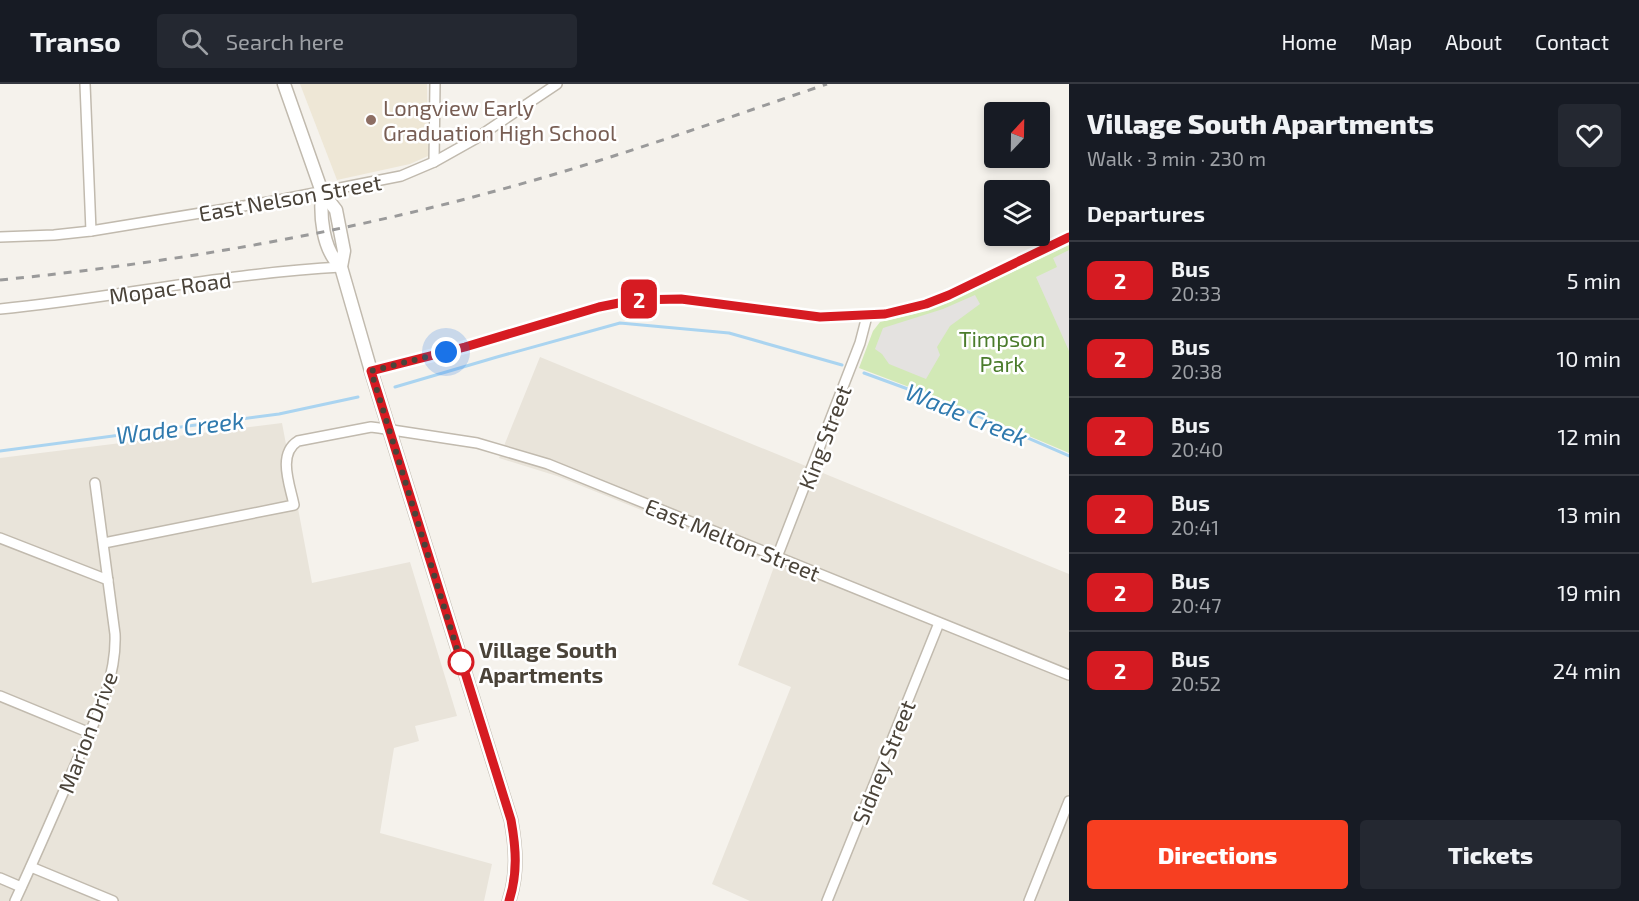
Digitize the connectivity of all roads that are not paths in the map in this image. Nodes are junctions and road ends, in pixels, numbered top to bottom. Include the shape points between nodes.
1 (85, 84) edge
2 (284, 84) edge
3 (435, 84) edge
4 (557, 84) edge
5 (434, 162) junction
6 (322, 192) junction
7 (91, 231) junction
8 (0, 237) edge
9 (1069, 237) edge
10 (341, 267) junction
11 (0, 309) edge
12 (867, 316) junction
13 (371, 371) junction
14 (389, 429) junction
15 (95, 483) dead end
16 (0, 538) edge
17 (104, 543) junction
18 (777, 557) junction
19 (108, 580) junction
20 (939, 623) junction
21 (1069, 675) edge
22 (0, 696) edge
23 (90, 733) junction
24 (1069, 801) edge
25 (31, 867) junction
26 (0, 878) edge
27 (21, 887) junction
28 (15, 901) edge
29 (113, 901) edge
30 (509, 901) edge
31 (827, 901) edge
32 (1029, 901) edge

1 - 7 street
2 - 6 street
3 - 5 street
4 - 5 street, East Nelson Street
5 - 6 street, East Nelson Street via 387,179
6 - 7 street, East Nelson Street
6 - 10 street via 336,210 344,251
7 - 8 street, East Nelson Street
9 - 12 street via 926,304
10 - 11 street, Mopac Road via 276,271
10 - 13 street
12 - 13 street via 811,317 681,299 634,300
12 - 18 street, King Street
13 - 14 street
14 - 17 street, East Melton Street via 371,427 293,443 286,460 294,505
14 - 18 street, East Melton Street via 477,443 533,458
14 - 30 street via 511,820 516,863
15 - 17 street, Marion Drive
16 - 19 street
17 - 19 street, Marion Drive
18 - 20 street, East Melton Street
19 - 23 street, Marion Drive via 115,655 107,691
20 - 21 street, East Melton Street
20 - 31 street, Sidney Street
22 - 23 street
23 - 25 street, Marion Drive
24 - 32 street
25 - 27 street, Marion Drive
25 - 29 street
26 - 27 street
27 - 28 street, Marion Drive

